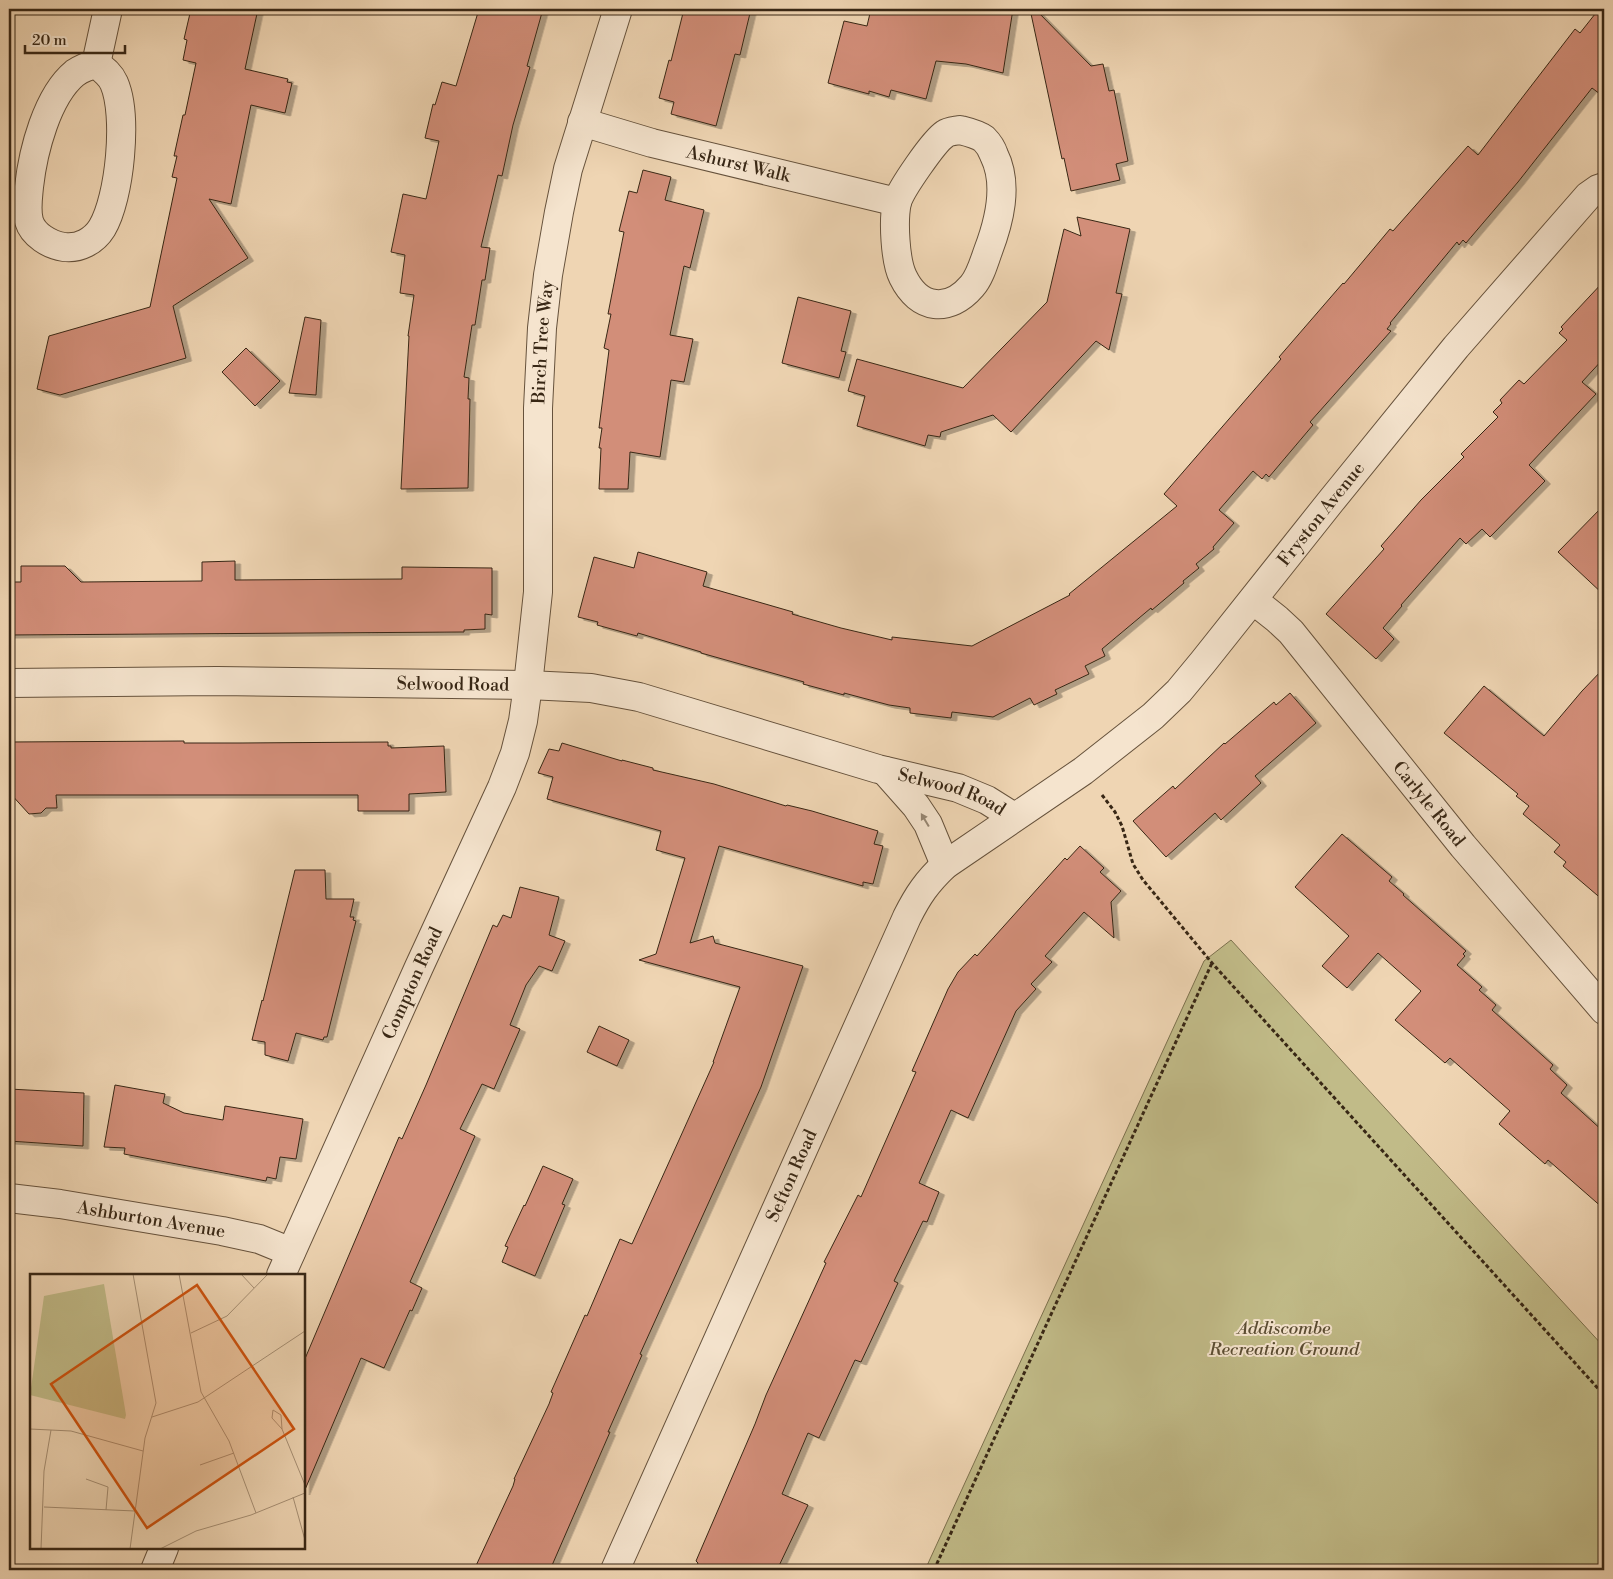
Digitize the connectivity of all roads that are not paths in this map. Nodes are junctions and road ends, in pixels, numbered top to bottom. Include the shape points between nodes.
1 (108, 9) edge
2 (618, 9) edge
3 (96, 64) junction
4 (582, 122) junction
5 (1604, 187) edge
6 (897, 202) junction
7 (1253, 600) junction
8 (9, 683) edge
9 (528, 685) junction
10 (885, 771) junction
11 (1014, 817) junction
12 (944, 865) junction
13 (1604, 1010) edge
14 (9, 1198) edge
15 (286, 1263) edge
16 (164, 1549) edge
17 (155, 1570) edge
18 (615, 1570) edge

1 - 3 street
2 - 4 street, Birch Tree Way
3 - 3 street via 107,71 119,99 122,142 114,190 108,215 98,233 85,244 75,248 63,247 41,237 29,221 27,207 31,174 41,131 52,104 74,73
4 - 6 street, Ashurst Walk via 652,143
4 - 9 street, Birch Tree Way via 559,212 542,328 538,408 538,592
5 - 7 street, Fryston Avenue via 1588,196 1456,347
6 - 6 street via 909,180 946,133 972,132 990,146 999,165 1001,199 985,260 974,284 965,293 947,304 937,305 918,298 909,288 902,275 896,246
7 - 11 street, Fryston Avenue via 1204,662 1153,716 1083,771
7 - 13 street, Carlyle Road via 1291,632 1462,846
8 - 9 street, Selwood Road via 217,681
9 - 10 street, Selwood Road via 591,688 639,696
9 - 15 street, Compton Road via 523,722 502,786
10 - 11 street, Selwood Road via 958,788 987,800
12 -> 10 street, Selwood Road via 928,824
11 - 12 street, Sefton Road
12 - 18 street, Sefton Road via 917,897 907,917
14 - 15 street, Ashburton Avenue via 222,1231 259,1240
16 - 17 street

